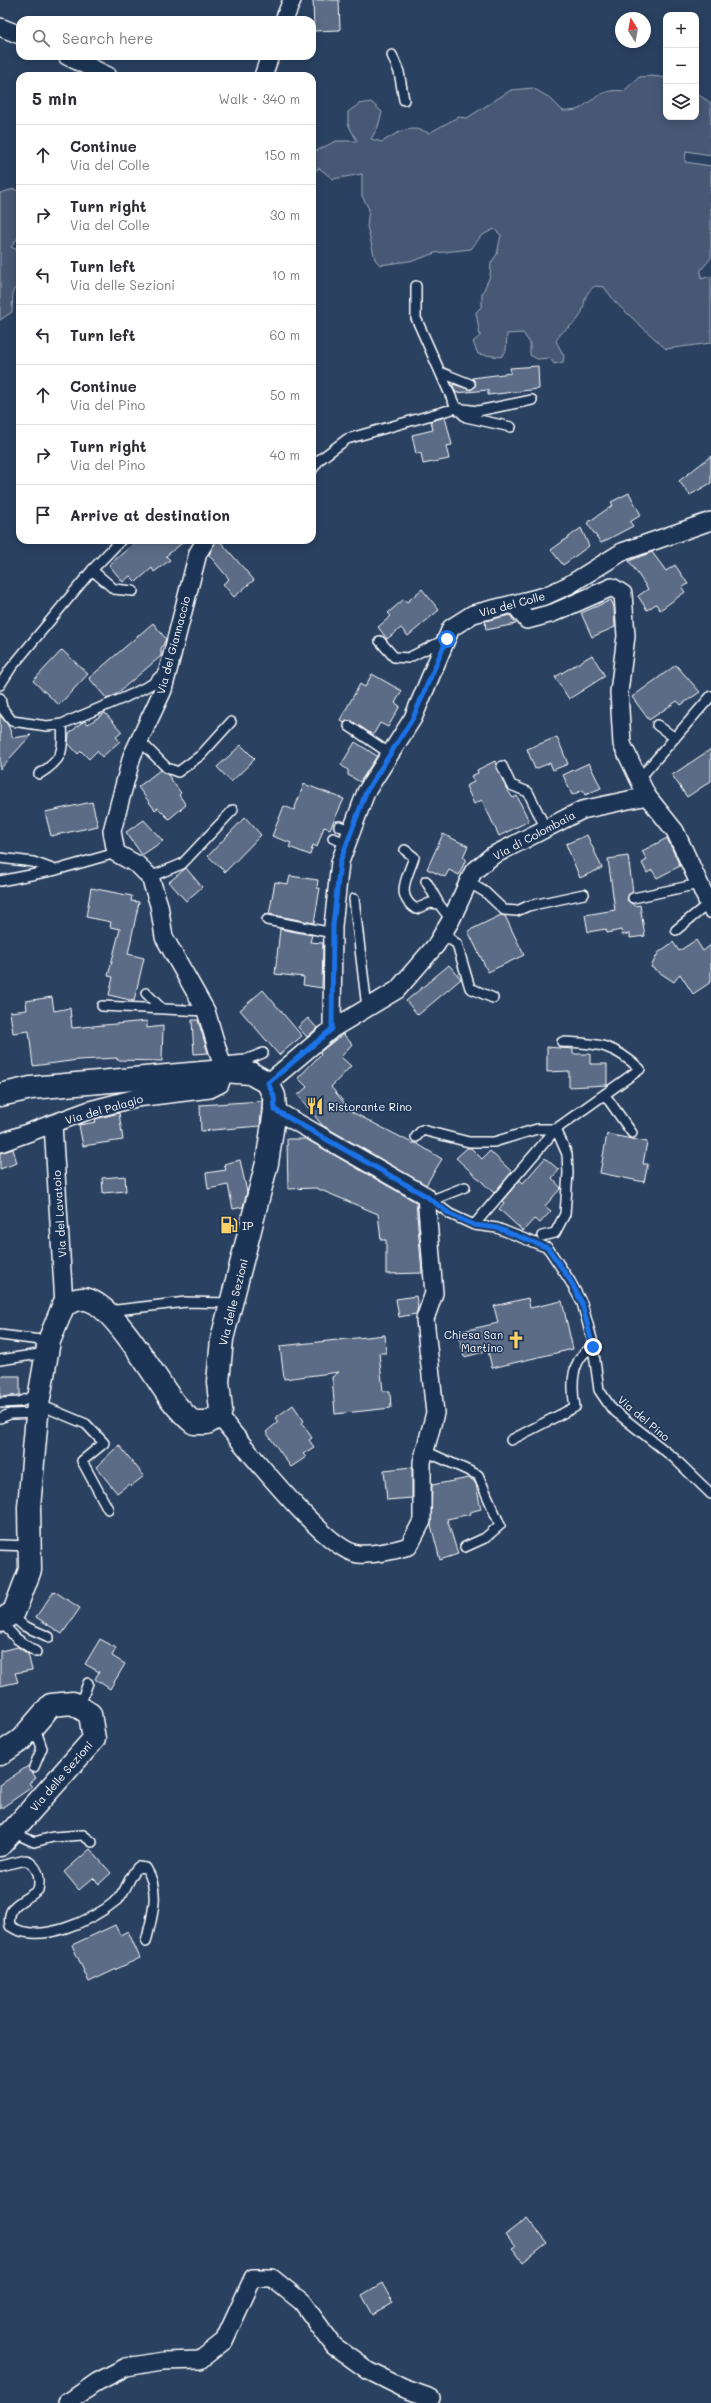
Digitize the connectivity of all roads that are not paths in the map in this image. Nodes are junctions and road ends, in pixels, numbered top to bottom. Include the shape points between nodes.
1 (292, 0) edge
2 (286, 16) edge
3 (0, 27) edge
4 (16, 33) edge
5 (392, 55) dead end
6 (75, 60) edge
7 (269, 60) edge
8 (100, 72) edge
9 (264, 72) edge
10 (404, 100) dead end
11 (416, 286) dead end
12 (440, 372) junction
13 (470, 384) dead end
14 (532, 400) dead end
15 (456, 408) junction
16 (511, 427) dead end
17 (316, 464) edge
18 (711, 521) edge
19 (117, 544) edge
20 (204, 544) edge
21 (92, 570) junction
22 (133, 591) dead end
23 (514, 605) junction
24 (447, 639) junction
25 (380, 642) dead end
26 (168, 668) junction
27 (0, 685) edge
28 (711, 696) edge
29 (0, 698) edge
30 (231, 722) dead end
31 (62, 724) junction
32 (657, 725) dead end
33 (349, 726) dead end
34 (675, 738) junction
35 (139, 740) junction
36 (389, 753) junction
37 (502, 766) dead end
38 (40, 774) dead end
39 (639, 779) junction
40 (647, 796) junction
41 (233, 810) dead end
42 (545, 827) junction
43 (406, 850) dead end
44 (116, 853) junction
45 (0, 858) edge
46 (56, 870) junction
47 (150, 877) junction
48 (0, 881) edge
49 (426, 881) dead end
50 (468, 882) junction
51 (700, 884) junction
52 (584, 894) dead end
53 (633, 898) dead end
54 (354, 899) dead end
55 (439, 904) junction
56 (710, 907) edge
57 (267, 920) dead end
58 (447, 927) junction
59 (676, 930) dead end
60 (332, 933) junction
61 (146, 993) dead end
62 (493, 998) dead end
63 (102, 1006) dead end
64 (367, 1008) junction
65 (162, 1009) junction
66 (206, 1011) junction
67 (332, 1029) junction
68 (562, 1042) dead end
69 (263, 1053) dead end
70 (223, 1066) junction
71 (268, 1083) junction
72 (0, 1095) edge
73 (605, 1095) junction
74 (275, 1110) junction
75 (53, 1124) junction
76 (556, 1129) junction
77 (632, 1134) dead end
78 (416, 1137) dead end
79 (0, 1143) edge
80 (465, 1187) dead end
81 (429, 1198) junction
82 (474, 1225) junction
83 (542, 1236) dead end
84 (233, 1303) junction
85 (64, 1304) junction
86 (107, 1311) junction
87 (0, 1334) edge
88 (47, 1347) junction
89 (593, 1347) junction
90 (0, 1360) edge
91 (0, 1403) edge
92 (39, 1405) junction
93 (219, 1416) junction
94 (0, 1418) edge
95 (511, 1440) dead end
96 (425, 1451) junction
97 (711, 1494) edge
98 (108, 1509) dead end
99 (0, 1545) edge
100 (30, 1546) junction
101 (465, 1547) dead end
102 (4, 1619) edge
103 (49, 1637) dead end
104 (36, 1652) dead end
105 (88, 1682) dead end
106 (79, 1707) junction
107 (34, 1724) junction
108 (0, 1754) edge
109 (34, 1767) dead end
110 (6, 1838) edge
111 (92, 1842) dead end
112 (0, 1866) edge
113 (146, 1942) dead end
114 (431, 2398) dead end
115 (67, 2403) edge

1 - 2 street
3 - 4 street
5 - 10 lane via 399,72
6 - 8 street
7 - 9 street
11 - 12 lane via 416,318
12 - 13 lane
12 - 15 lane
14 - 15 lane via 478,411
15 - 16 lane via 466,417
15 - 17 lane via 347,439
18 - 23 street, Via del Colle via 622,552 569,585 545,596
19 - 21 lane
20 - 26 street, Via del Giannaccio via 198,553
21 - 22 lane via 114,589
21 - 27 lane via 11,668
23 - 24 street, Via del Colle via 473,614 451,628
23 - 39 street via 527,620 553,613 612,587 623,594 626,636 619,692 622,744
24 - 25 lane via 408,658 394,656
24 - 36 street, Via del Colle via 413,718
26 - 31 lane via 152,684
26 - 35 street, Via del Giannaccio via 163,690
28 - 34 lane
29 - 31 lane via 2,708 12,722 47,726
30 - 35 lane via 201,755 178,772 167,768
31 - 38 lane via 64,743 60,757
32 - 34 lane
33 - 36 lane
34 - 39 lane
35 - 44 street, Via del Giannaccio via 132,756 112,831
36 - 60 street, Via del Colle via 342,834
37 - 42 lane via 511,785 528,792
39 - 40 street
40 - 42 street, Via di Colombaia via 582,810
40 - 51 street via 675,831
41 - 47 lane via 182,864
42 - 50 street, Via di Colombaia via 492,856 473,872
43 - 55 lane via 414,857 403,893 407,903 416,909 430,903
44 - 46 lane
44 - 47 street via 138,865
45 - 46 lane via 33,862
46 - 48 lane
47 - 66 street via 159,905 164,937
49 - 55 lane
50 - 52 lane via 485,892 504,910 517,911 528,906
50 - 58 street, Via di Colombaia
51 - 53 lane
51 - 56 street
54 - 64 lane
55 - 58 lane
56 - 59 lane
57 - 60 lane
58 - 62 lane via 457,944 470,988
58 - 64 street, Via di Colombaia via 436,945 397,990
60 - 67 street, Via del Colle
61 - 65 lane
63 - 65 lane
64 - 67 street, Via di Colombaia
65 - 66 lane
66 - 70 street
67 - 71 street
68 - 73 lane via 601,1044 626,1055 640,1069
69 - 70 lane
70 - 71 street via 250,1073
70 - 72 street via 31,1088
70 - 75 street, Via del Palagio via 220,1084 210,1089 136,1098 90,1110
71 - 74 street, Via delle Sezioni via 274,1096
73 - 76 lane
73 - 77 lane
74 - 81 street
74 - 84 street, Via delle Sezioni via 267,1163
75 - 79 street, Via del Palagio
75 - 85 street, Via del Lavatoio
76 - 78 lane via 537,1129 494,1142 469,1142 422,1130
76 - 82 lane
76 - 83 lane via 567,1154 564,1214 555,1233
80 - 81 lane
81 - 82 lane, Via del Pino via 450,1214
81 - 96 street via 434,1293 425,1319 435,1413
82 - 89 lane, Via del Pino via 497,1228 548,1248 582,1303
84 - 86 lane via 186,1302
84 - 93 street, Via delle Sezioni via 222,1339 218,1382 221,1410
85 - 86 street via 82,1298
85 - 88 street
86 - 93 street via 129,1337 182,1413 194,1423 207,1423
87 - 88 lane
88 - 90 lane
88 - 92 street
89 - 95 lane via 583,1354 574,1369 572,1390 575,1407
89 - 97 lane, Via del Pino via 599,1390 612,1409 674,1458
91 - 92 lane via 20,1402 34,1396
92 - 94 lane
92 - 98 lane via 86,1424 104,1443 82,1461
92 - 100 street via 29,1507
93 - 96 street via 325,1536 357,1554 409,1546 422,1521 422,1462
96 - 101 lane via 478,1475 496,1514 500,1525 485,1538
99 - 100 lane
100 - 102 street via 30,1570 14,1612
102 - 103 lane
102 - 104 lane via 17,1638
105 - 106 lane
106 - 107 street via 73,1703 51,1705
106 - 110 street, Via delle Sezioni via 90,1714 94,1739
107 - 108 street via 21,1740
107 - 109 lane via 42,1748
110 - 111 lane via 34,1842 53,1837 83,1835
112 - 113 lane via 26,1860 34,1865 40,1879 38,1890 13,1906 8,1916 10,1926 19,1932 67,1929 90,1918 118,1899 130,1875 138,1867 146,1868 153,1879 155,1906
114 - 115 street via 403,2388 369,2371 334,2346 302,2302 272,2278 252,2278 224,2341 200,2360 126,2366

